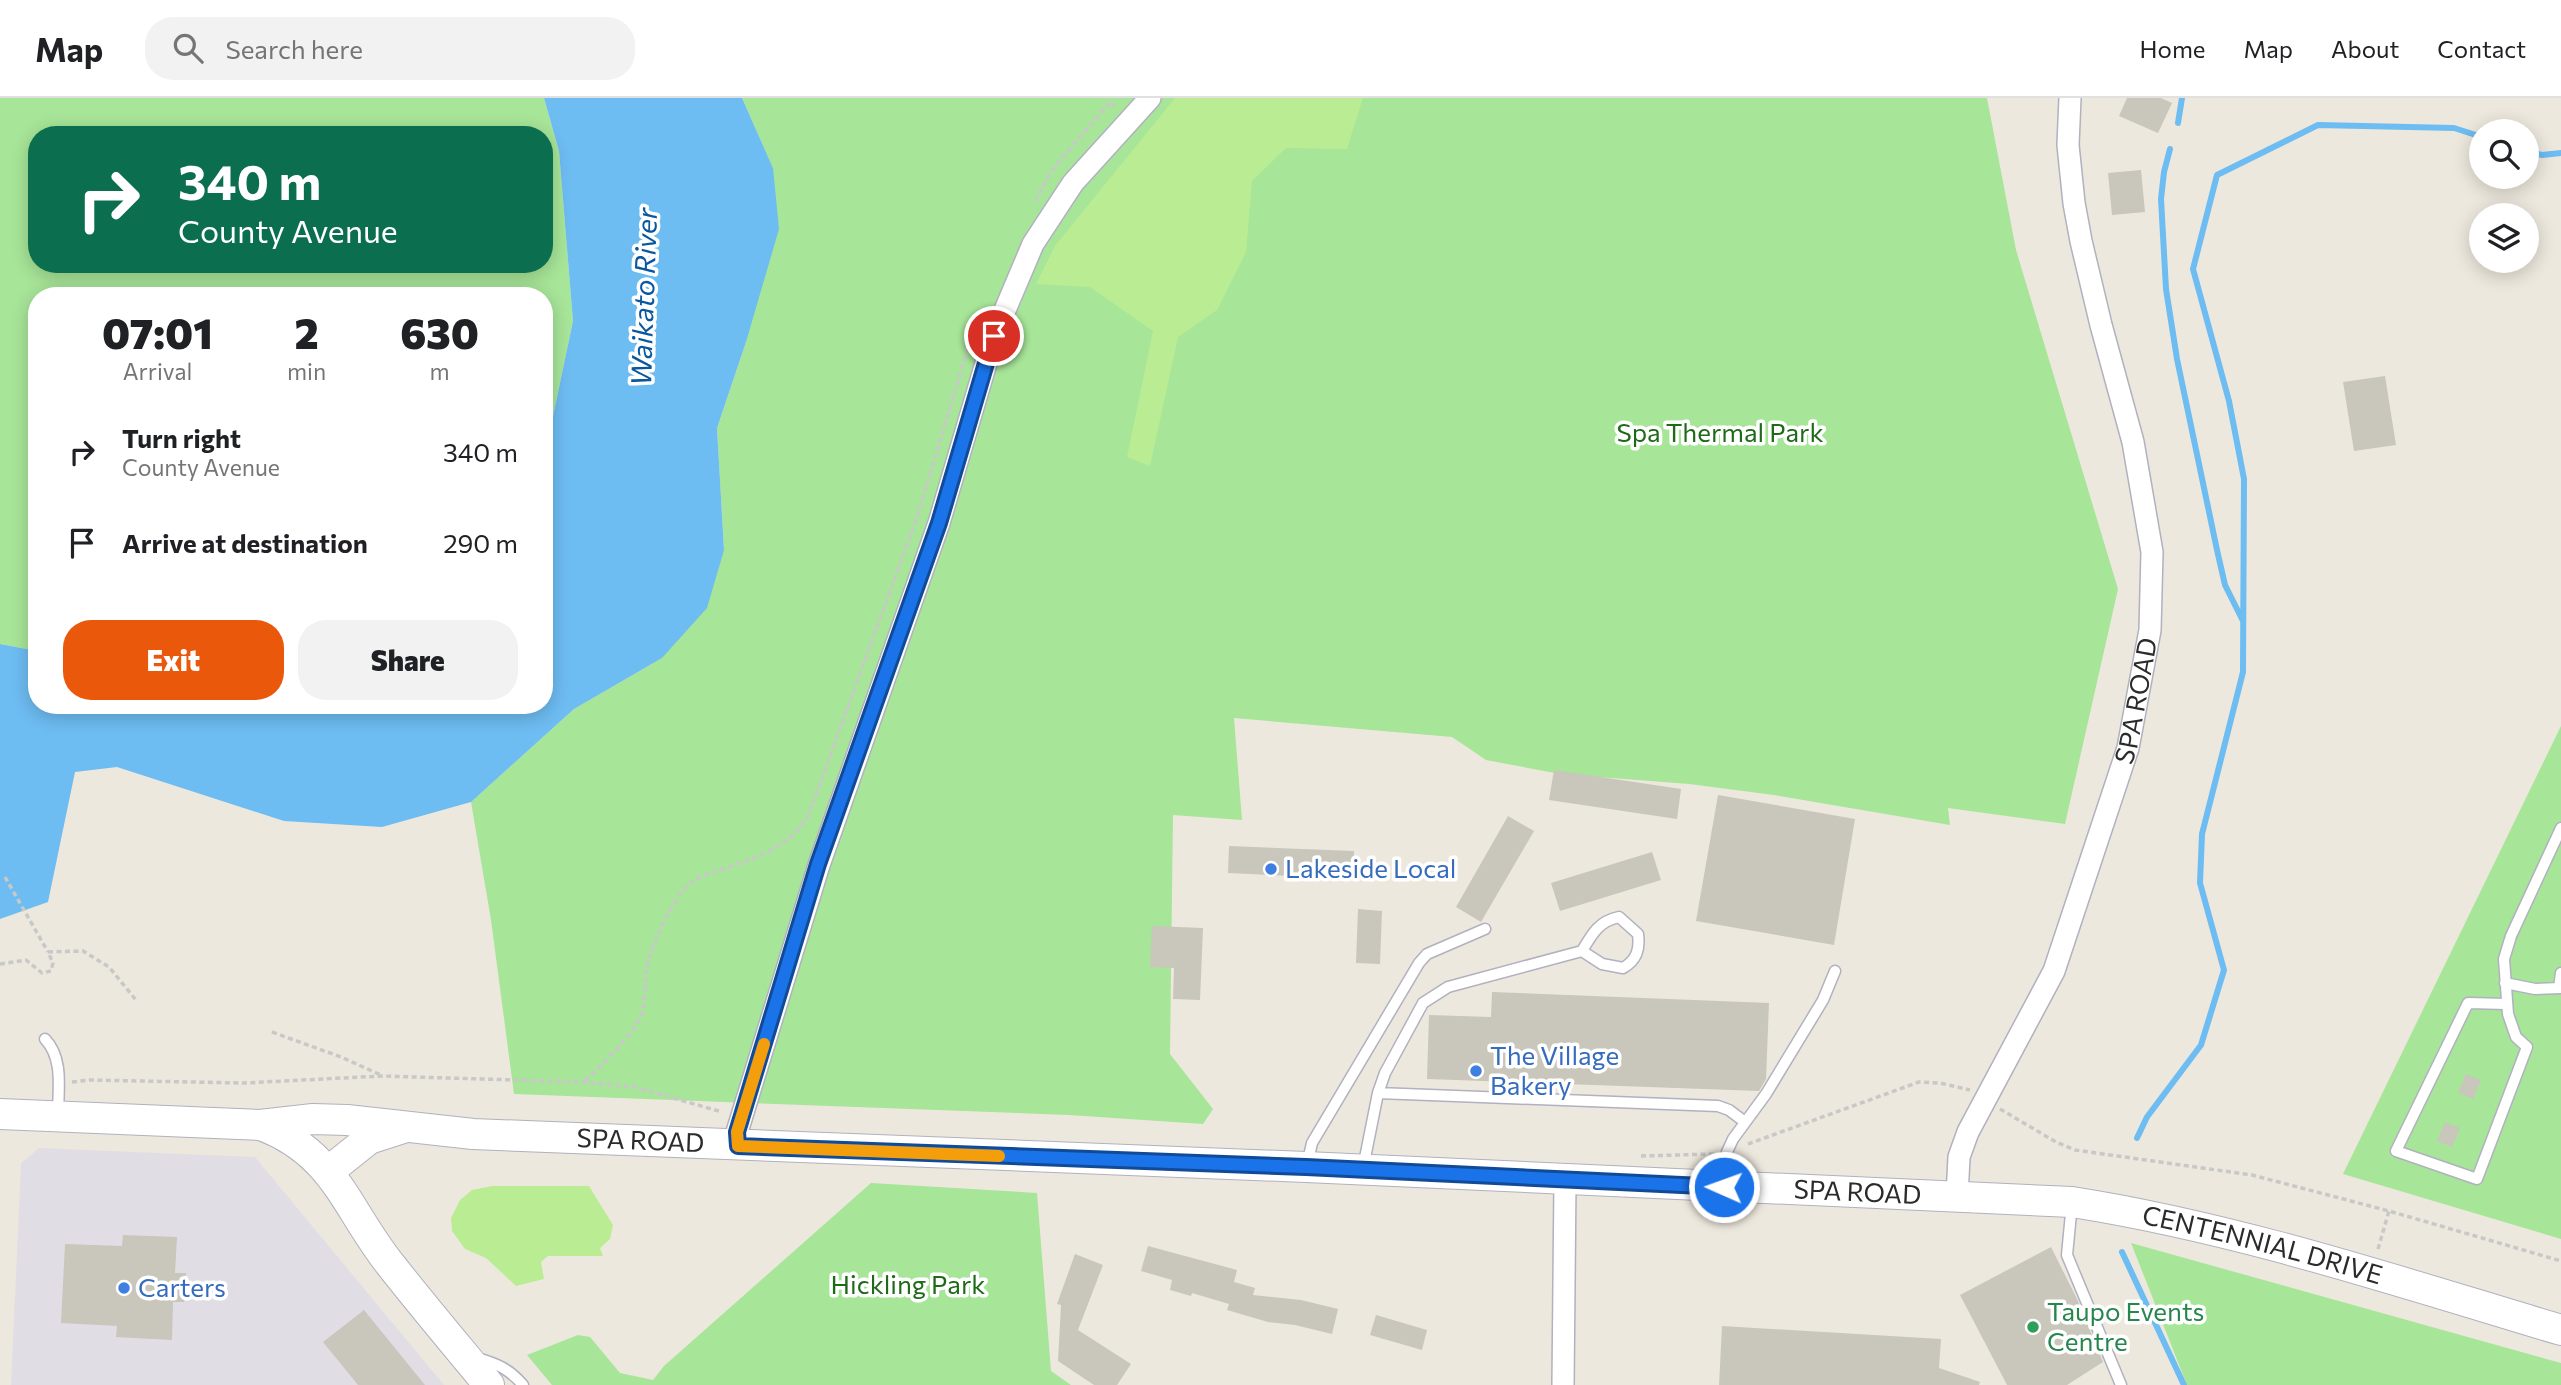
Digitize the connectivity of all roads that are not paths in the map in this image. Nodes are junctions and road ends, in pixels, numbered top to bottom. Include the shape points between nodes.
1 (1150, 98) edge
2 (2070, 98) edge
3 (2561, 828) edge
4 (1485, 929) dead end
5 (1582, 951) junction
6 (1835, 971) dead end
7 (2561, 973) edge
8 (2505, 983) junction
9 (2560, 988) edge
10 (2507, 1003) junction
11 (45, 1039) dead end
12 (1378, 1093) junction
13 (0, 1114) edge
14 (58, 1117) junction
15 (1745, 1122) junction
16 (260, 1125) junction
17 (406, 1128) junction
18 (738, 1146) junction
19 (1306, 1167) junction
20 (328, 1171) junction
21 (1363, 1171) junction
22 (1564, 1181) junction
23 (1724, 1187) junction
24 (1957, 1196) junction
25 (2072, 1202) junction
26 (2561, 1330) edge
27 (464, 1354) junction
28 (489, 1385) edge
29 (523, 1385) edge
30 (1563, 1385) edge
31 (2121, 1385) edge

1 - 18 street via 1073,183 1033,244 994,336 939,523 818,864 737,1132
2 - 24 street, SPA ROAD via 2068,145 2076,215 2133,442 2152,552 2150,631 2128,748 2054,971 1968,1132 1959,1157
3 - 8 lane via 2511,936 2504,959
4 - 19 lane via 1427,954 1419,963 1312,1143
5 - 5 lane via 1607,919 1619,917 1638,934 1637,954 1623,968 1606,967
5 - 12 lane via 1448,987 1423,1003
6 - 15 lane via 1824,1000
7 - 9 lane
8 - 9 lane
8 - 10 lane
10 - 10 lane via 2511,1027 2528,1047 2477,1179 2396,1151 2468,1003
11 - 14 lane via 57,1058
12 - 15 lane via 1718,1106
12 - 21 lane
13 - 14 main road, SPA ROAD
14 - 16 main road, SPA ROAD
15 - 23 lane via 1727,1152
16 - 17 main road, SPA ROAD via 313,1119
16 - 20 main road, SPA ROAD via 306,1149
17 - 18 main road, SPA ROAD
17 - 20 main road, SPA ROAD via 369,1139
18 - 19 main road, SPA ROAD
19 - 21 main road, SPA ROAD
20 - 27 main road via 368,1235
21 - 22 main road, SPA ROAD
22 - 23 main road, SPA ROAD
22 - 30 street
23 - 24 main road, SPA ROAD
24 - 25 main road, CENTENNIAL DRIVE
25 - 26 main road, CENTENNIAL DRIVE via 2211,1230
25 - 31 lane via 2067,1255
27 - 28 main road
27 - 29 lane via 500,1364

